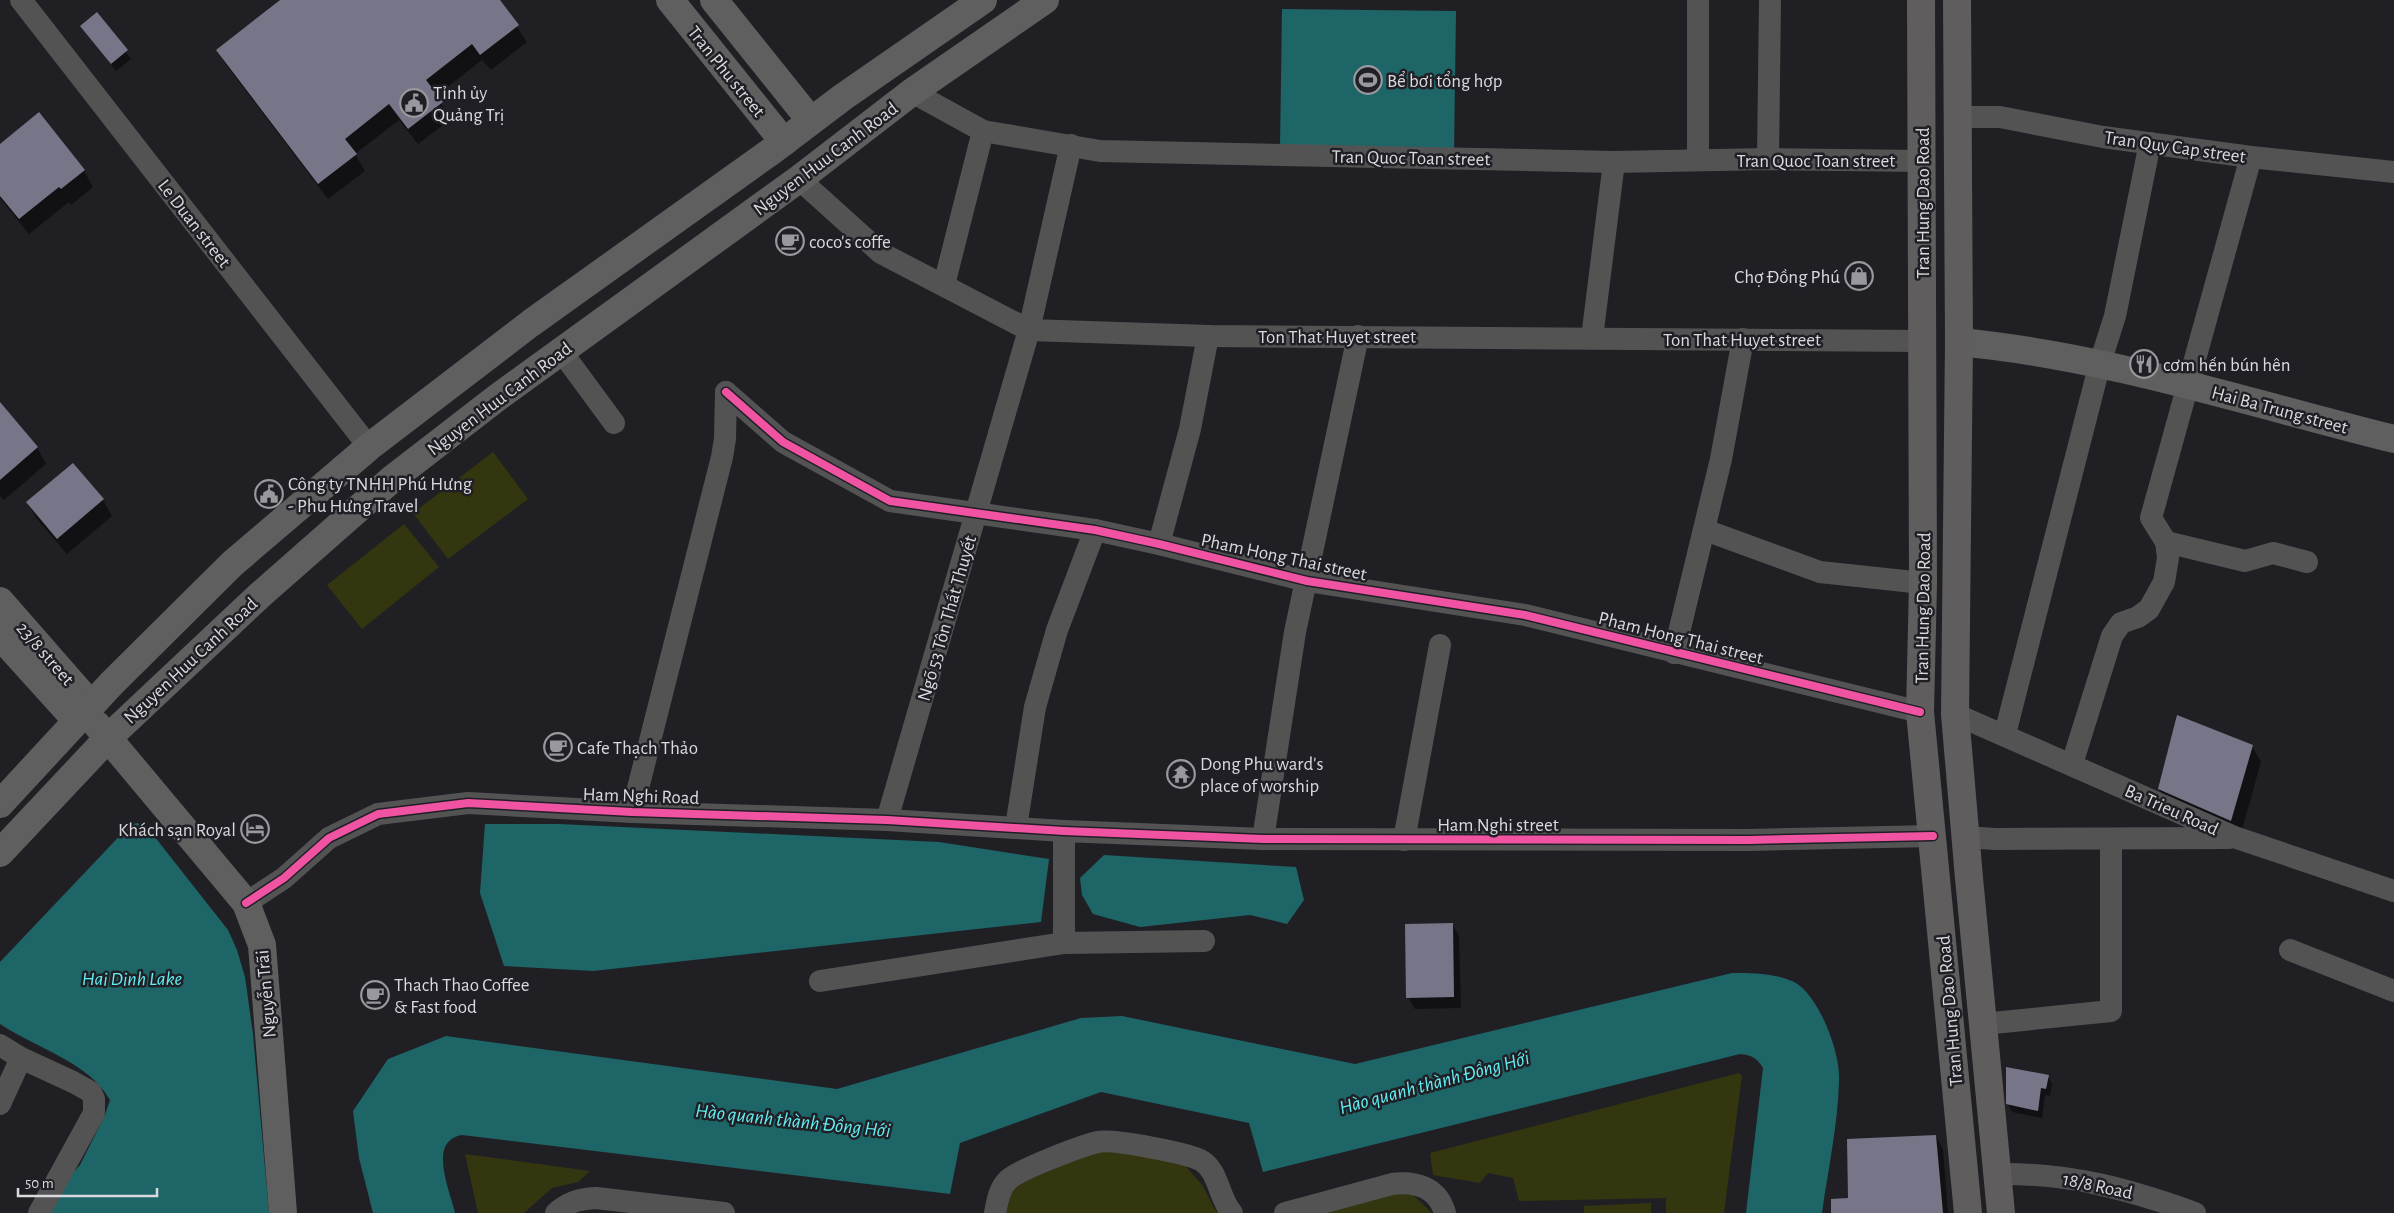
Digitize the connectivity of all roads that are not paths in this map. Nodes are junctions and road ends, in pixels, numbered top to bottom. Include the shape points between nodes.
1 (21, 0) edge
2 (670, 0) edge
3 (714, 0) edge
4 (983, 0) edge
5 (1044, 0) edge
6 (1698, 0) edge
7 (1770, 0) edge
8 (1921, 0) edge
9 (1957, 0) edge
10 (912, 92) junction
11 (1958, 117) junction
12 (811, 121) junction
13 (984, 131) junction
14 (2150, 143) junction
15 (781, 144) junction
16 (1071, 146) junction
17 (2252, 157) junction
18 (1768, 159) junction
19 (1698, 160) junction
20 (1921, 161) junction
21 (1614, 162) junction
22 (2394, 172) edge
23 (799, 179) junction
24 (944, 285) junction
25 (1029, 330) junction
26 (1208, 336) junction
27 (1358, 336) junction
28 (1592, 338) junction
29 (1742, 339) junction
30 (1922, 341) junction
31 (1958, 342) junction
32 (561, 351) junction
33 (2100, 363) junction
34 (2188, 384) junction
35 (614, 423) dead end
36 (2394, 439) edge
37 (369, 447) junction
38 (392, 479) junction
39 (976, 514) junction
40 (1095, 530) junction
41 (1705, 530) junction
42 (2166, 542) junction
43 (1158, 544) junction
44 (2307, 562) dead end
45 (1307, 581) junction
46 (1923, 583) junction
47 (0, 601) edge
48 (0, 636) edge
49 (1440, 645) dead end
50 (1674, 653) junction
51 (1920, 712) junction
52 (84, 713) junction
53 (1955, 714) junction
54 (2005, 734) junction
55 (109, 737) junction
56 (2072, 764) junction
57 (0, 804) edge
58 (632, 812) junction
59 (887, 820) junction
60 (1016, 827) junction
61 (1064, 831) junction
62 (1933, 836) junction
63 (1965, 837) junction
64 (2237, 838) junction
65 (1262, 839) junction
66 (2111, 839) junction
67 (1404, 840) junction
68 (0, 853) edge
69 (2394, 891) edge
70 (246, 903) junction
71 (1204, 941) dead end
72 (1064, 943) junction
73 (2290, 950) dead end
74 (820, 981) dead end
75 (2394, 991) edge
76 (1983, 1024) junction
77 (0, 1045) edge
78 (21, 1058) junction
79 (0, 1104) edge
80 (1998, 1174) junction
81 (39, 1213) edge
82 (283, 1213) edge
83 (556, 1213) edge
84 (724, 1213) edge
85 (995, 1213) edge
86 (1232, 1213) edge
87 (1285, 1213) edge
88 (1445, 1213) edge
89 (1968, 1213) edge
90 (2001, 1213) edge
91 (2195, 1213) edge

1 - 37 street, Le Duan street
2 - 15 main road, Tran Phu street
3 - 12 main road, Tran Phu street
4 - 12 main road, Nguyen Huu Canh Road
5 - 10 main road, Nguyen Huu Canh Road
6 - 19 street
7 - 18 street
8 - 20 main road, Tran Hung Dao Road
9 - 11 main road, Tran Hung Dao Road
10 - 13 street, Tran Quoc Toan street
10 - 23 main road, Nguyen Huu Canh Road
11 - 14 street, Tran Quy Cap street via 2000,117
11 - 31 main road, Tran Hung Dao Road
12 - 15 main road, Nguyen Huu Canh Road
13 - 16 street, Tran Quoc Toan street
13 - 24 street
14 - 17 street, Tran Quy Cap street
14 - 33 street via 2116,316
15 - 23 main road, Tran Phu street
15 - 37 main road, Nguyen Huu Canh Road via 532,323
16 - 21 street, Tran Quoc Toan street via 1100,151
16 - 25 street, Ngõ 53 Tôn Thất Thuyết
17 - 22 street, Tran Quy Cap street
17 - 34 street
18 - 19 street, Tran Quoc Toan street
18 - 20 street, Tran Quoc Toan street
19 - 21 street, Tran Quoc Toan street
20 - 30 main road, Tran Hung Dao Road
21 - 28 street
23 - 24 street, Ton That Huyet street via 882,253
23 - 32 main road, Nguyen Huu Canh Road
24 - 25 street, Ton That Huyet street
25 - 26 street, Ton That Huyet street
25 - 39 street, Ngõ 53 Tôn Thất Thuyết
26 - 27 street, Ton That Huyet street
26 - 43 street via 1190,428
27 - 28 street, Ton That Huyet street
27 - 45 street
28 - 29 street, Ton That Huyet street
29 - 30 street, Ton That Huyet street
29 - 41 street
30 - 31 main road
30 - 46 main road, Tran Hung Dao Road
31 - 33 main road, Hai Ba Trung street
31 - 53 main road, Tran Hung Dao Road
32 - 35 street
32 - 38 main road, Nguyen Huu Canh Road
33 - 34 main road, Hai Ba Trung street
33 - 54 street
34 - 36 main road, Hai Ba Trung street
34 - 42 street via 2151,518
37 - 38 main road
37 - 52 main road, Nguyen Huu Canh Road via 232,564
38 - 55 main road, Nguyen Huu Canh Road via 260,594
39 - 40 street, Pham Hong Thai street
39 - 58 street, Pham Hong Thai street via 890,501 783,442 726,392 722,457
39 - 59 street, Ngõ 53 Tôn Thất Thuyết
40 - 43 street, Pham Hong Thai street
40 - 60 street via 1058,630 1036,707
41 - 46 street via 1820,572
41 - 50 street
42 - 44 street via 2245,561 2273,553
42 - 56 street via 2168,558 2164,582 2149,609 2121,623 2112,636
43 - 45 street, Pham Hong Thai street
45 - 50 street, Pham Hong Thai street via 1525,615
45 - 65 street via 1288,668
46 - 51 main road, Tran Hung Dao Road
47 - 52 main road, 23/8 street
48 - 52 main road, 23/8 street
49 - 67 street
50 - 51 street, Pham Hong Thai street
51 - 62 main road, Tran Hung Dao Road
52 - 55 main road, Nguyễn Trãi
52 - 57 main road, Nguyen Huu Canh Road
53 - 54 street, Ba Trieu Road
53 - 63 main road, Tran Hung Dao Road
54 - 56 street, Ba Trieu Road
55 - 68 main road, Nguyen Huu Canh Road
55 - 70 main road, Nguyễn Trãi via 147,787
56 - 64 street, Ba Trieu Road
58 - 59 street, Ham Nghi Road
58 - 70 street, Ham Nghi Road via 468,803 378,814 328,838 284,878
59 - 60 street, Ham Nghi Road
60 - 61 street, Ham Nghi Road
61 - 65 street, Ham Nghi street
61 - 72 street
62 - 63 main road
62 - 67 street, Ham Nghi street via 1748,840
62 - 89 main road, Tran Hung Dao Road
63 - 66 street via 1995,840
63 - 76 main road, Tran Hung Dao Road
64 - 66 street
64 - 69 street, Ba Trieu Road
65 - 67 street, Ham Nghi street
66 - 76 street via 2111,1011
70 - 82 main road, Nguyễn Trãi via 262,945
71 - 72 street
72 - 74 street
73 - 75 street
76 - 80 main road, Tran Hung Dao Road
77 - 78 street
78 - 79 street
78 - 81 street via 91,1092 94,1099 94,1113
80 - 90 main road, Tran Hung Dao Road
80 - 91 street, 18/8 Road via 2032,1173 2115,1186
83 - 84 street via 578,1199 596,1198
85 - 86 street via 998,1196 1007,1181 1064,1154 1099,1142 1191,1156 1203,1162 1213,1174
87 - 88 street via 1406,1182 1434,1192 1442,1200

